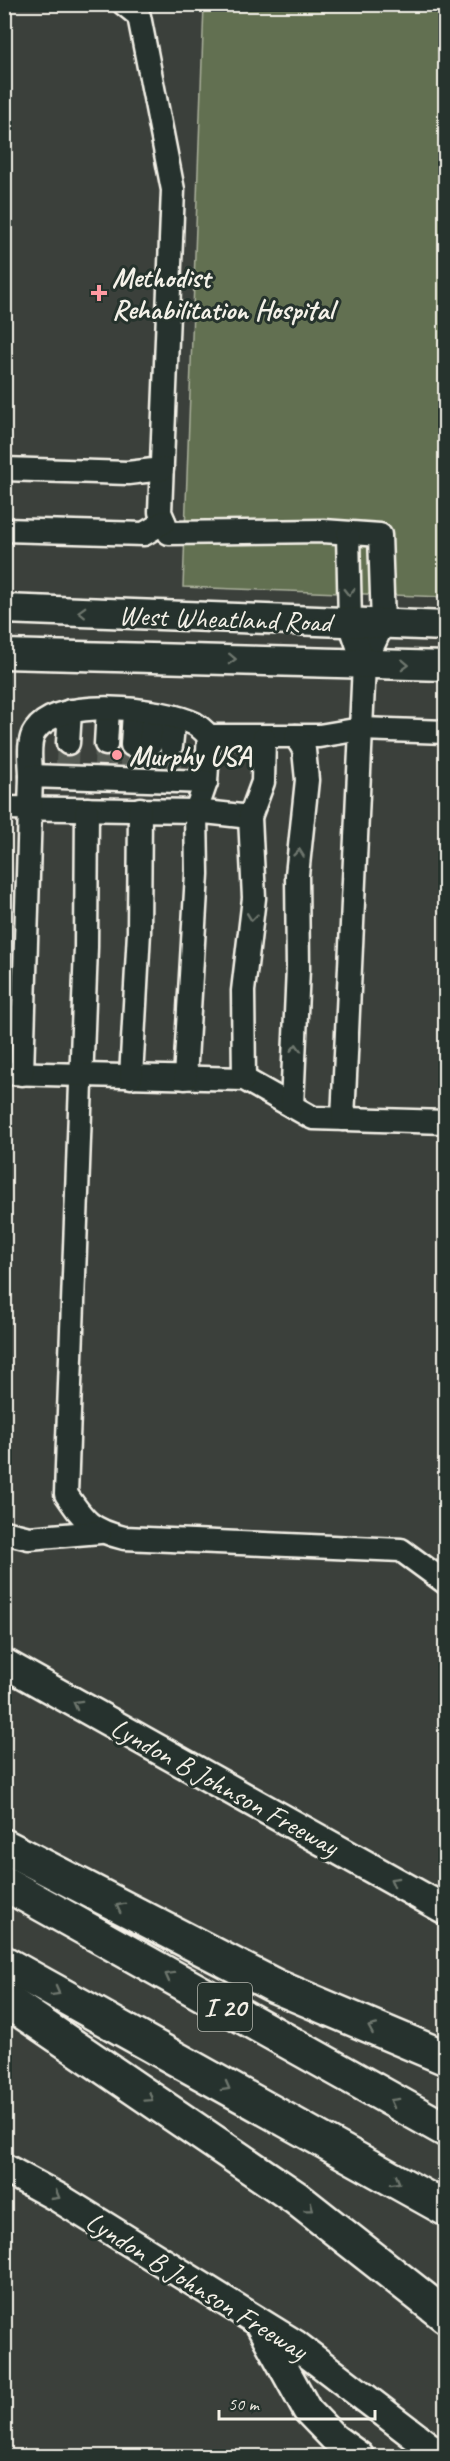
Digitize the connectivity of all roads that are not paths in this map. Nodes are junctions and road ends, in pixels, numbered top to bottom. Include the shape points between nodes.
1 (124, 4) edge
2 (4, 469) edge
3 (162, 469) junction
4 (164, 522) junction
5 (4, 530) edge
6 (348, 534) junction
7 (4, 609) edge
8 (350, 623) junction
9 (383, 624) junction
10 (446, 626) edge
11 (4, 654) edge
12 (364, 664) junction
13 (446, 666) edge
14 (90, 710) junction
15 (154, 714) junction
16 (361, 729) junction
17 (446, 732) edge
18 (209, 736) junction
19 (296, 736) junction
20 (264, 738) junction
21 (67, 761) junction
22 (98, 762) junction
23 (150, 764) junction
24 (31, 776) junction
25 (206, 782) junction
26 (4, 808) edge
27 (30, 808) junction
28 (87, 809) junction
29 (140, 809) junction
30 (196, 811) junction
31 (250, 817) junction
32 (13, 1074) edge
33 (81, 1076) junction
34 (131, 1077) junction
35 (185, 1077) junction
36 (244, 1079) junction
37 (292, 1106) junction
38 (343, 1119) junction
39 (446, 1122) edge
40 (4, 1532) edge
41 (100, 1532) junction
42 (446, 1583) edge
43 (4, 1663) edge
44 (4, 1846) edge
45 (4, 1883) edge
46 (446, 1910) edge
47 (4, 1963) edge
48 (4, 1999) edge
49 (446, 2058) edge
50 (446, 2130) edge
51 (4, 2168) edge
52 (446, 2209) edge
53 (446, 2316) edge
54 (258, 2321) junction
55 (359, 2457) edge
56 (441, 2457) edge

1 - 3 lane via 139,16 173,190
2 - 3 lane via 128,473
3 - 4 lane via 160,512
4 - 5 lane via 144,534
4 - 6 lane via 169,533
6 -> 8 lane
6 - 9 lane via 380,535
8 -> 7 main road, West Wheatland Road
8 - 9 main road, West Wheatland Road
8 - 12 lane
9 - 10 main road, West Wheatland Road
9 - 12 lane
11 -> 12 main road, West Wheatland Road
12 -> 13 main road, West Wheatland Road
12 - 16 lane
14 - 15 lane
14 - 21 lane
14 - 22 lane
14 - 24 lane via 49,719 36,730 31,740
15 - 18 lane via 196,724
15 - 23 lane
15 - 23 lane
16 - 17 lane
16 - 19 lane
16 - 38 lane
18 - 20 lane
18 - 25 lane
19 - 20 lane
37 -> 19 lane via 298,968 297,875 307,780 304,750
20 - 31 lane via 262,782
21 - 22 lane
21 - 24 lane
22 - 23 lane
23 - 25 lane
24 - 27 lane
25 - 30 lane
26 - 27 lane
27 - 28 lane
27 - 32 lane
28 - 29 lane
28 - 33 lane
29 - 30 lane
29 - 34 lane via 139,932
30 - 31 lane
30 - 35 lane via 197,874
31 -> 36 lane via 254,898 243,992
32 - 33 lane
33 - 34 lane
33 - 41 lane via 66,1494 81,1516
34 - 35 lane
35 - 36 lane
36 - 37 lane
37 - 38 lane via 313,1118
38 - 39 lane
40 - 41 lane via 29,1538
41 - 42 lane via 124,1538 401,1550
46 -> 43 main road, Lyndon B Johnson Freeway
49 -> 44 highway via 275,1986
50 -> 45 highway, I 20
47 -> 52 highway, I 20
48 -> 53 highway via 296,2198
51 -> 54 main road, Lyndon B Johnson Freeway
54 - 55 main road via 307,2410
54 - 56 main road, Lyndon B Johnson Freeway via 296,2345

